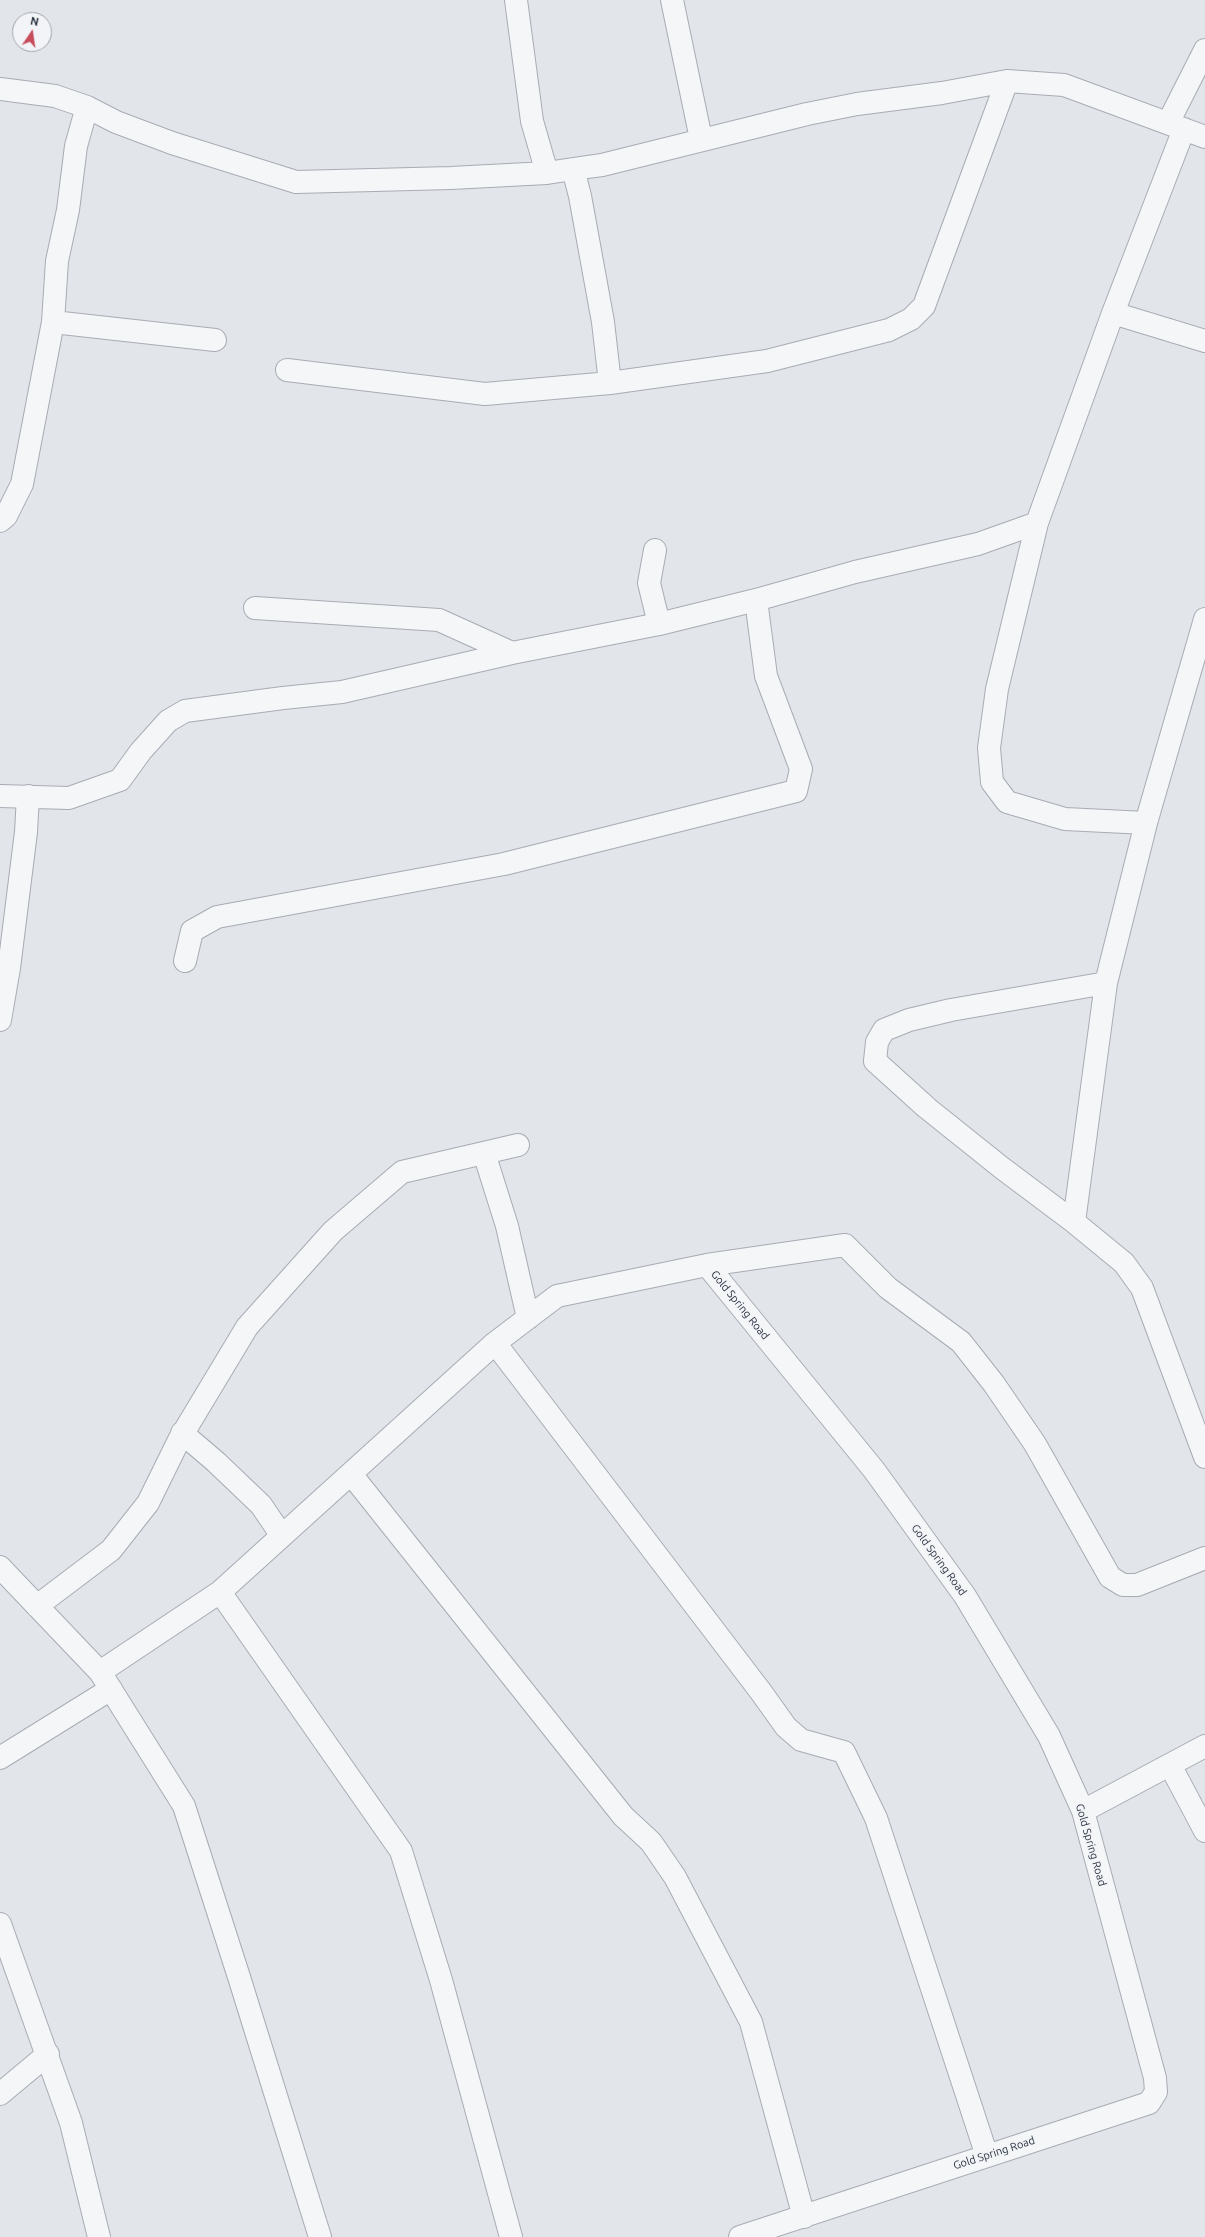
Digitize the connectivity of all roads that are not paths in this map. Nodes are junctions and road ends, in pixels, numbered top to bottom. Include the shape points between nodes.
1 (516, 0) edge
2 (672, 0) edge
3 (1205, 50) edge
4 (1007, 81) junction
5 (0, 89) edge
6 (87, 107) junction
7 (1176, 126) junction
8 (1205, 137) edge
9 (701, 139) junction
10 (573, 169) junction
11 (547, 173) junction
12 (1113, 313) junction
13 (53, 322) junction
14 (215, 340) dead end
15 (1205, 341) edge
16 (287, 370) dead end
17 (610, 383) junction
18 (0, 521) edge
19 (1037, 523) junction
20 (655, 550) dead end
21 (756, 600) junction
22 (255, 608) dead end
23 (1205, 619) edge
24 (659, 624) junction
25 (512, 653) junction
26 (0, 796) edge
27 (28, 796) junction
28 (1146, 822) junction
29 (185, 961) dead end
30 (1106, 983) junction
31 (1, 1012) edge
32 (518, 1145) dead end
33 (484, 1154) junction
34 (1074, 1222) junction
35 (707, 1265) junction
36 (528, 1318) junction
37 (495, 1343) junction
38 (182, 1433) junction
39 (1205, 1457) edge
40 (351, 1474) junction
41 (282, 1536) junction
42 (1205, 1558) edge
43 (0, 1566) edge
44 (220, 1592) junction
45 (37, 1606) junction
46 (106, 1680) junction
47 (1205, 1746) edge
48 (0, 1758) edge
49 (1170, 1765) junction
50 (1083, 1811) junction
51 (1205, 1831) edge
52 (0, 1924) edge
53 (48, 2054) junction
54 (0, 2094) edge
55 (987, 2156) junction
56 (804, 2218) junction
57 (99, 2237) edge
58 (320, 2237) edge
59 (511, 2237) edge
60 (740, 2237) edge

1 - 11 street via 532,121
2 - 9 street
3 - 7 street
4 - 7 street via 1064,85
4 - 9 street via 942,93 857,104
4 - 17 street via 924,306 911,320 889,330 767,360
5 - 6 street via 55,96
6 - 11 street via 116,122 172,143 296,182
6 - 13 street via 76,146 68,210 57,261
7 - 8 street
7 - 12 street
9 - 10 street via 602,165
10 - 11 street
10 - 17 street via 603,322
12 - 15 street
12 - 19 street
13 - 14 street
13 - 18 street via 22,484 6,516
16 - 17 street via 486,394
19 - 21 street via 978,544 854,572
19 - 28 street via 997,689 989,748 992,782 1006,802 1065,819
20 - 24 street via 649,583
21 - 24 street
21 - 29 street via 766,676 801,770 796,791 504,864 217,917 192,931
22 - 25 street via 439,620
23 - 28 street
24 - 25 street
25 - 27 street via 342,692 185,711 168,722 141,751 120,780 69,798
26 - 27 street
27 - 31 street via 25,840
28 - 30 street
30 - 34 street
30 - 34 street via 908,1020 884,1030 877,1042 875,1061 927,1108
32 - 33 street
33 - 36 street via 507,1226
33 - 38 street via 402,1172 333,1231 247,1327
34 - 39 street via 1124,1263 1142,1288
35 - 36 street via 557,1296
35 - 42 street via 846,1245 888,1288 961,1342 994,1384 1035,1444 1110,1577 1123,1585 1137,1585
35 - 50 street, Gold Spring Road via 874,1470 965,1596 1049,1736
36 - 37 street
37 - 40 street
37 - 55 street via 786,1727 801,1740 844,1752 876,1818
38 - 41 street via 260,1505
38 - 45 street via 148,1503 111,1550
40 - 41 street
40 - 56 street via 623,1816 651,1842 675,1877 751,2022
41 - 44 street
43 - 45 street
44 - 46 street
44 - 59 street via 401,1851 442,1980
45 - 46 street
46 - 48 street
46 - 58 street via 184,1806
47 - 49 street
49 - 50 street
49 - 51 street
50 - 55 street, Gold Spring Road via 1155,2078 1156,2092 1149,2104
52 - 53 street
53 - 54 street
53 - 57 street via 71,2122
55 - 56 street, Gold Spring Road
56 - 60 street, Gold Spring Road

